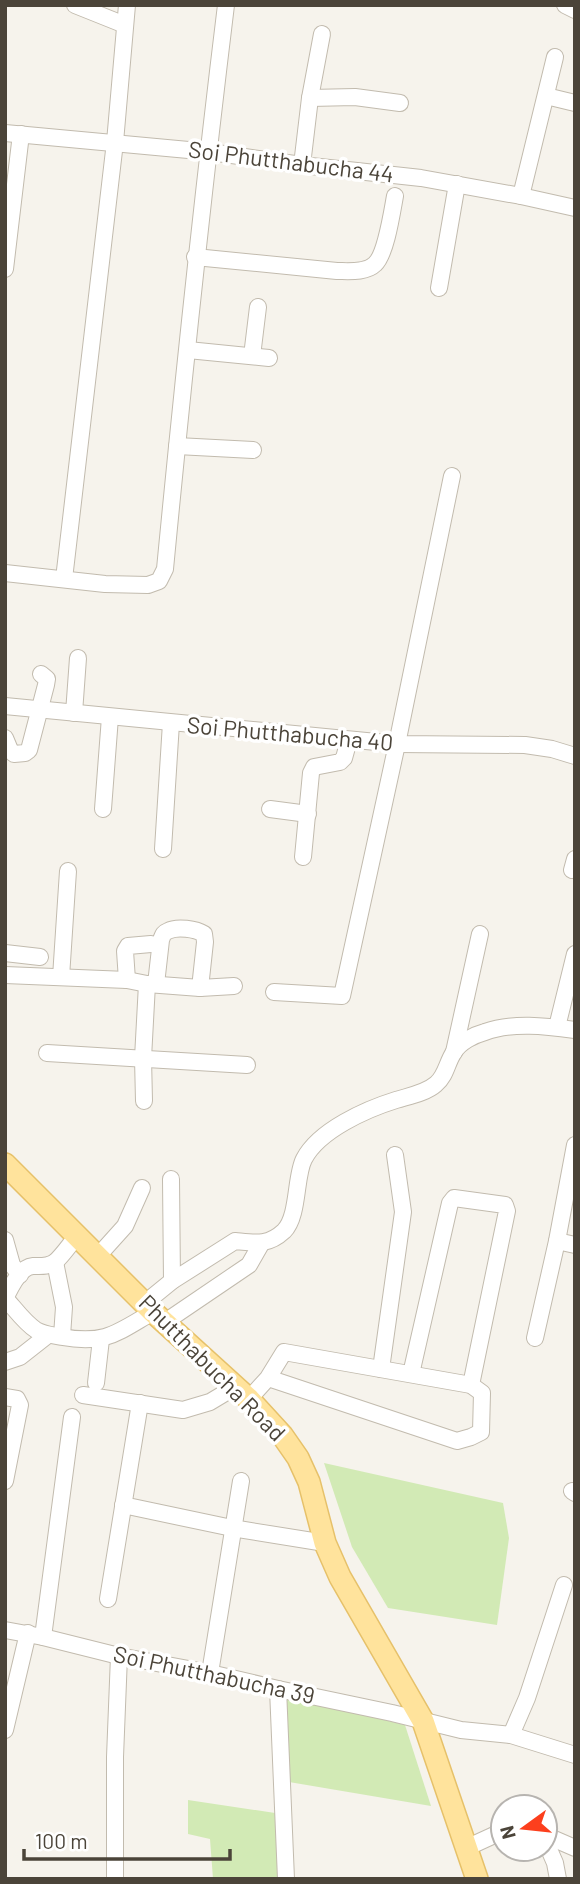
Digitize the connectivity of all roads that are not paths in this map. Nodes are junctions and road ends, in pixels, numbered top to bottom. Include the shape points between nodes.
1 (75, 5) edge
2 (127, 5) edge
3 (226, 5) edge
4 (565, 5) edge
5 (575, 10) edge
6 (125, 25) junction
7 (321, 34) dead end
8 (555, 57) dead end
9 (546, 96) junction
10 (310, 98) junction
11 (400, 103) dead end
12 (575, 103) edge
13 (13, 133) edge
14 (115, 142) junction
15 (209, 152) junction
16 (302, 165) junction
17 (457, 184) junction
18 (395, 196) dead end
19 (522, 196) junction
20 (575, 208) edge
21 (195, 257) junction
22 (5, 269) edge
23 (439, 288) dead end
24 (258, 307) dead end
25 (188, 350) junction
26 (252, 356) junction
27 (270, 358) dead end
28 (177, 446) junction
29 (253, 450) dead end
30 (452, 476) dead end
31 (5, 573) edge
32 (64, 579) junction
33 (78, 658) dead end
34 (41, 674) dead end
35 (7, 709) edge
36 (40, 709) junction
37 (74, 713) junction
38 (110, 717) junction
39 (172, 723) junction
40 (5, 738) edge
41 (349, 740) junction
42 (397, 744) junction
43 (575, 756) edge
44 (103, 809) dead end
45 (270, 809) dead end
46 (308, 814) junction
47 (163, 849) dead end
48 (303, 857) dead end
49 (68, 871) dead end
50 (480, 934) dead end
51 (151, 944) dead end
52 (5, 953) edge
53 (575, 954) edge
54 (40, 957) dead end
55 (5, 975) edge
56 (61, 977) junction
57 (127, 980) junction
58 (152, 984) junction
59 (234, 986) dead end
60 (200, 988) junction
61 (274, 992) dead end
62 (557, 1027) junction
63 (575, 1030) edge
64 (454, 1052) junction
65 (47, 1053) dead end
66 (143, 1058) junction
67 (247, 1065) dead end
68 (144, 1101) dead end
69 (575, 1145) edge
70 (395, 1155) dead end
71 (5, 1164) edge
72 (171, 1179) dead end
73 (142, 1188) dead end
74 (77, 1236) junction
75 (5, 1240) edge
76 (557, 1241) junction
77 (261, 1244) junction
78 (575, 1245) edge
79 (99, 1256) junction
80 (55, 1262) junction
81 (20, 1275) junction
82 (173, 1281) junction
83 (5, 1299) edge
84 (154, 1312) junction
85 (55, 1336) junction
86 (535, 1338) dead end
87 (101, 1339) junction
88 (5, 1362) edge
89 (381, 1369) junction
90 (411, 1374) junction
91 (268, 1378) junction
92 (96, 1383) dead end
93 (471, 1385) junction
94 (242, 1393) junction
95 (83, 1395) dead end
96 (5, 1397) edge
97 (140, 1403) junction
98 (72, 1417) dead end
99 (5, 1480) edge
100 (241, 1481) dead end
101 (123, 1505) junction
102 (232, 1528) junction
103 (325, 1543) junction
104 (564, 1585) dead end
105 (108, 1599) dead end
106 (5, 1630) edge
107 (35, 1635) junction
108 (119, 1656) junction
109 (210, 1673) junction
110 (278, 1689) junction
111 (423, 1721) junction
112 (5, 1730) edge
113 (512, 1735) junction
114 (575, 1755) edge
115 (489, 1837) edge
116 (466, 1848) junction
117 (115, 1879) edge
118 (286, 1879) edge
119 (477, 1879) edge

1 - 6 street
2 - 6 street
3 - 15 street
4 - 5 street
6 - 14 street
7 - 10 street
8 - 9 street
9 - 12 street
9 - 19 street
10 - 11 street
10 - 16 street
13 - 14 street, Soi Phutthabucha 44
13 - 22 street
14 - 15 street, Soi Phutthabucha 44
14 - 32 street
15 - 16 street, Soi Phutthabucha 44
15 - 21 street
16 - 17 street, Soi Phutthabucha 44
17 - 19 street, Soi Phutthabucha 44
17 - 23 street
18 - 21 street via 384,248 375,264 367,268 337,271
19 - 20 street, Soi Phutthabucha 44
21 - 25 street
24 - 26 street
25 - 26 street
25 - 28 street
26 - 27 street
28 - 29 street
28 - 32 street via 165,569 159,581 148,585
30 - 42 street
31 - 32 street
33 - 37 street
34 - 36 street via 47,679
35 - 36 street, Soi Phutthabucha 40
36 - 37 street, Soi Phutthabucha 40
36 - 40 street via 29,750 14,754
37 - 38 street, Soi Phutthabucha 40
38 - 39 street, Soi Phutthabucha 40
38 - 44 street
39 - 41 street, Soi Phutthabucha 40
39 - 47 street
41 - 42 street, Soi Phutthabucha 40
41 - 46 street via 340,762 314,767
42 - 43 street, Soi Phutthabucha 40 via 525,745
42 - 61 street via 342,996
45 - 46 street
46 - 48 street
49 - 56 street
50 - 64 street
51 - 57 street via 128,946
52 - 54 street
53 - 62 street
55 - 56 street
56 - 57 street
57 - 58 street
58 - 60 street
58 - 60 street via 163,934 174,929 194,930 204,934 205,942
58 - 66 street
59 - 60 street
62 - 63 street
62 - 64 street via 503,1027 469,1038
64 - 77 street via 437,1084 369,1108 319,1141 303,1160 287,1228
65 - 66 street
66 - 67 street
66 - 68 street
69 - 76 street
70 - 89 street via 403,1212
71 - 74 main road, Phutthabucha Road
72 - 82 street
73 - 79 street via 125,1226
74 - 79 main road, Phutthabucha Road
74 - 80 street
75 - 81 street
76 - 78 street
76 - 86 street
77 - 82 street via 234,1241
77 - 84 street via 249,1265
79 - 84 main road, Phutthabucha Road
80 - 81 street via 32,1266
80 - 85 street via 64,1307
81 - 83 street
82 - 84 street
83 - 85 street via 34,1329
84 - 87 street
84 - 94 main road, Phutthabucha Road
85 - 87 street
85 - 88 street
87 - 92 street
89 - 90 street
89 - 91 street via 284,1352
90 - 93 street
90 - 93 street via 450,1203 454,1198 505,1205
91 - 93 street via 457,1441 481,1432 482,1393
91 - 94 street
94 - 97 street via 183,1410
94 - 103 main road, Phutthabucha Road via 299,1458
95 - 97 street
96 - 99 street via 17,1399 20,1405
97 - 101 street
98 - 107 street
100 - 102 street
101 - 102 street
101 - 105 street
102 - 103 street
102 - 109 street
103 - 111 main road, Phutthabucha Road
104 - 113 street
106 - 107 street, Soi Phutthabucha 39
107 - 108 street, Soi Phutthabucha 39
107 - 112 street
108 - 109 street, Soi Phutthabucha 39
108 - 117 street
109 - 110 street, Soi Phutthabucha 39
110 - 111 street, Soi Phutthabucha 39
110 - 118 street
111 - 113 street, Soi Phutthabucha 39
111 - 116 main road, Phutthabucha Road
113 - 114 street, Soi Phutthabucha 39
115 - 116 street
116 - 119 main road, Phutthabucha Road

